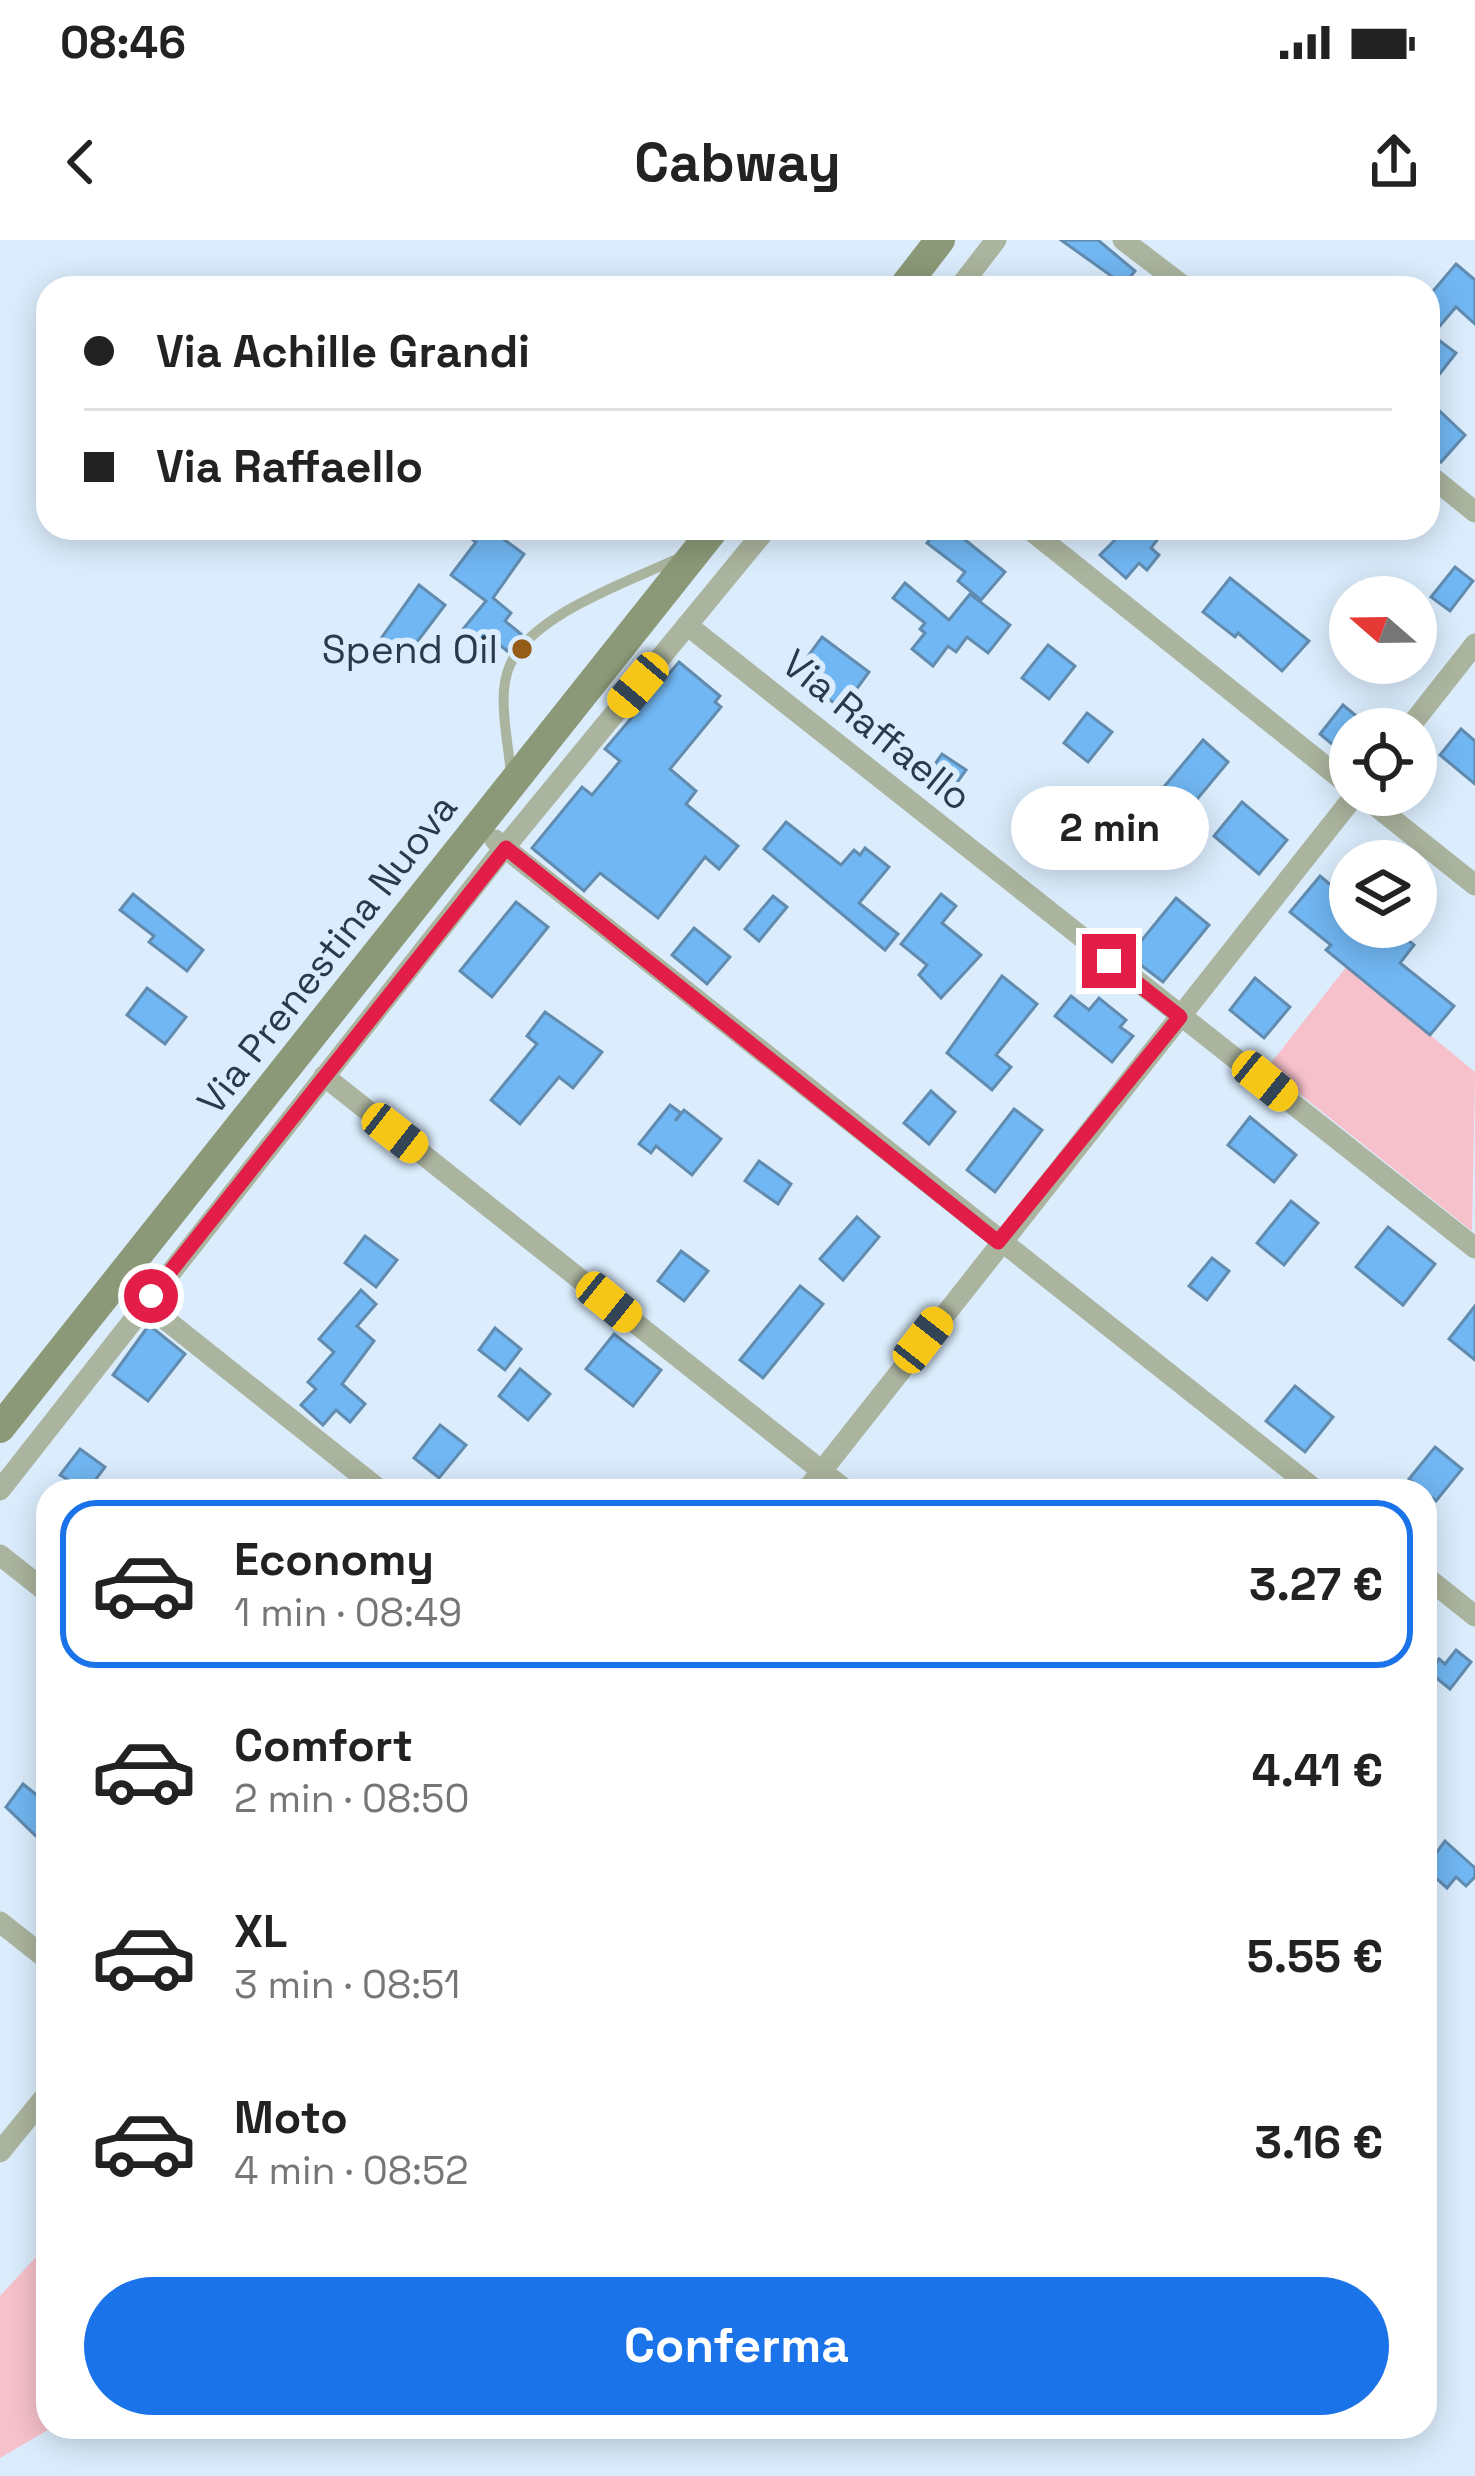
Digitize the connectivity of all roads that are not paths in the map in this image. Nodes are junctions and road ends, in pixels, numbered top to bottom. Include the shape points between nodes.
1 (940, 240) edge
2 (996, 240) edge
3 (1123, 240) edge
4 (912, 276) edge
5 (968, 276) edge
6 (1170, 276) edge
7 (1440, 484) edge
8 (1475, 512) edge
9 (704, 540) edge
10 (706, 540) edge
11 (757, 540) edge
12 (1043, 540) edge
13 (687, 625) junction
14 (1475, 644) edge
15 (587, 692) junction
16 (1425, 708) edge
17 (613, 715) junction
18 (1329, 768) edge
19 (512, 783) junction
20 (1341, 816) edge
21 (1385, 816) edge
22 (476, 826) junction
23 (506, 848) junction
24 (1475, 885) edge
25 (1180, 1017) junction
26 (324, 1076) junction
27 (998, 1242) junction
28 (1475, 1247) edge
29 (117, 1282) junction
30 (145, 1304) junction
31 (0, 1428) edge
32 (822, 1471) junction
33 (366, 1479) edge
34 (816, 1479) edge
35 (832, 1479) edge
36 (1303, 1479) edge
37 (0, 1490) edge
38 (0, 1555) edge
39 (36, 1584) edge
40 (1437, 1586) edge
41 (1475, 1616) edge
42 (0, 1922) edge
43 (36, 1950) edge
44 (36, 2108) edge
45 (0, 2152) edge

1 - 4 main road
2 - 5 street
3 - 6 street
7 - 8 street
9 - 19 lane via 546,623 523,646 505,691
10 - 15 main road, Via Prenestina Nuova
11 - 13 street
12 - 18 street
13 - 17 street
13 - 25 street, Via Raffaello
14 - 16 street
15 - 17 street
15 - 19 main road, Via Prenestina Nuova
17 - 23 street
19 - 22 main road, Via Prenestina Nuova
20 - 25 street
21 - 24 street
22 - 23 street
22 - 29 main road, Via Prenestina Nuova
23 - 26 street
23 - 27 street
25 - 27 street
25 - 28 street, Via Raffaello
26 - 30 street
26 - 32 street
27 - 32 street
27 - 36 street
29 - 30 street
29 - 31 main road, Via Prenestina Nuova
30 - 33 street
30 - 37 street
32 - 34 street
32 - 35 street
38 - 39 street
40 - 41 street
42 - 43 street
44 - 45 street

